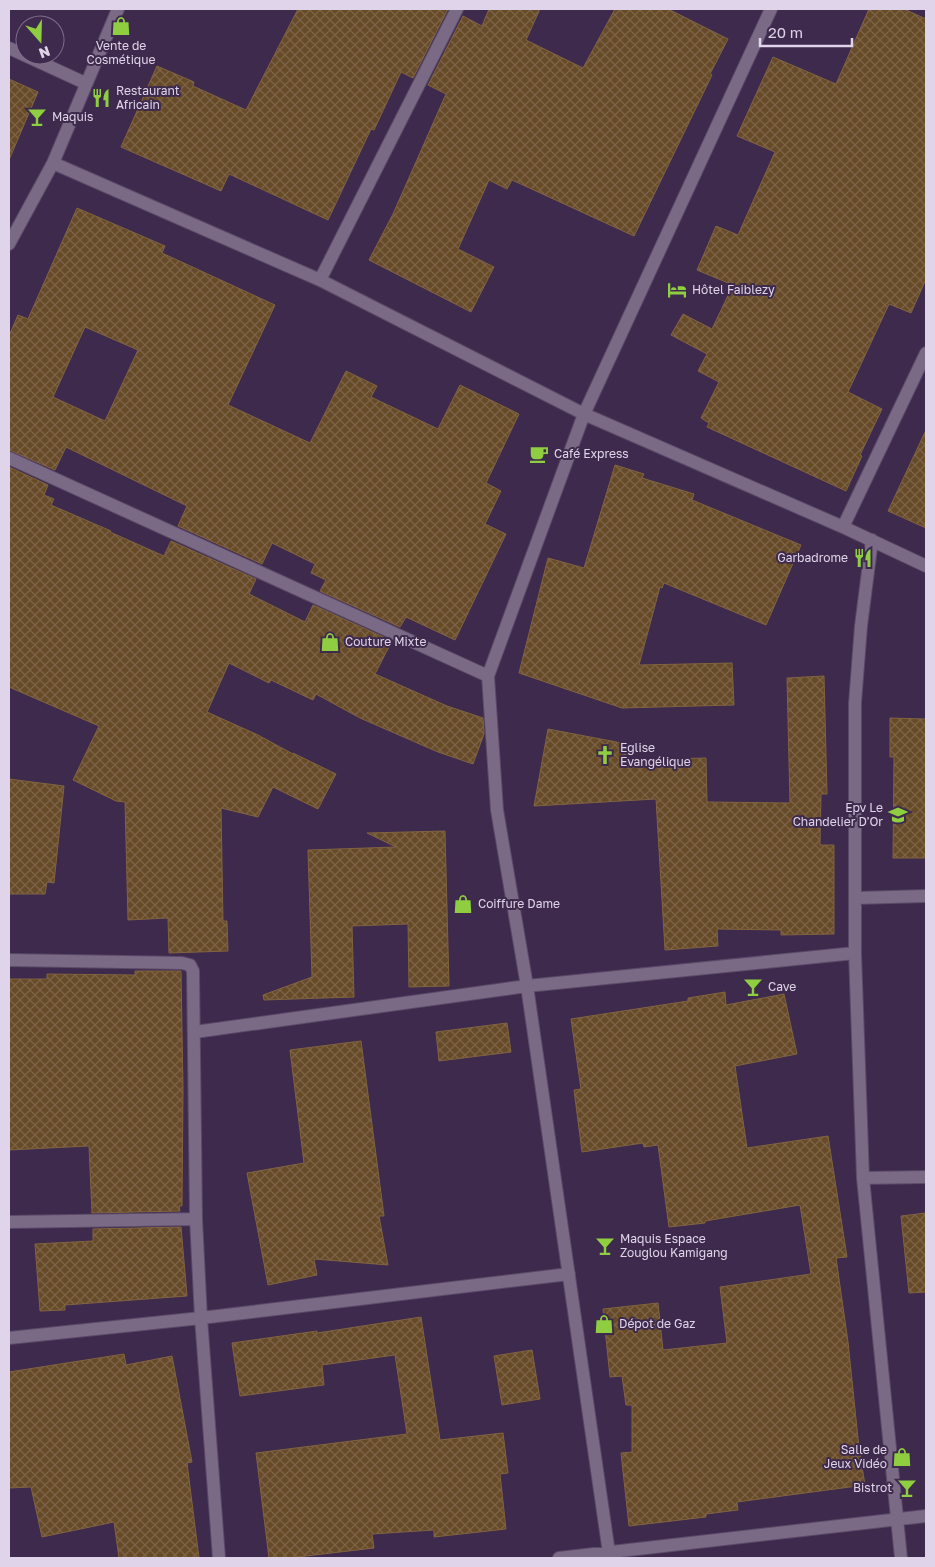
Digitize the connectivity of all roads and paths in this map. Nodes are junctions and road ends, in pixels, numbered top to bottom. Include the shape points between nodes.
1 (118, 9) edge
2 (457, 9) edge
3 (771, 9) edge
4 (9, 48) edge
5 (86, 83) junction
6 (53, 163) junction
7 (9, 244) edge
8 (320, 280) junction
9 (926, 353) edge
10 (584, 414) junction
11 (9, 458) edge
12 (843, 527) junction
13 (872, 540) junction
14 (926, 566) edge
15 (488, 676) junction
16 (926, 896) edge
17 (856, 898) junction
18 (855, 953) junction
19 (9, 960) edge
20 (527, 986) junction
21 (195, 1032) junction
22 (926, 1176) edge
23 (863, 1178) junction
24 (196, 1219) junction
25 (9, 1222) edge
26 (569, 1274) junction
27 (201, 1318) junction
28 (9, 1338) edge
29 (926, 1516) edge
30 (897, 1520) junction
31 (609, 1553) junction
32 (219, 1558) edge
33 (559, 1558) edge
34 (901, 1558) edge

1 - 5 street
2 - 8 street
3 - 10 street
4 - 5 street
5 - 6 street
6 - 7 street
6 - 8 street
8 - 10 street
9 - 12 street
10 - 12 street
10 - 15 street
11 - 15 street
12 - 13 street
13 - 14 street
13 - 17 street via 855,704
15 - 20 street via 497,810
16 - 17 street
17 - 18 street
18 - 20 street
18 - 23 street
19 - 21 street via 190,965 193,971
20 - 21 street
20 - 26 street
21 - 24 street
22 - 23 street
23 - 30 street
24 - 25 street
24 - 27 street
26 - 27 street
26 - 31 street
27 - 28 street
27 - 32 street
29 - 30 street
30 - 31 street
30 - 34 street
31 - 33 street

